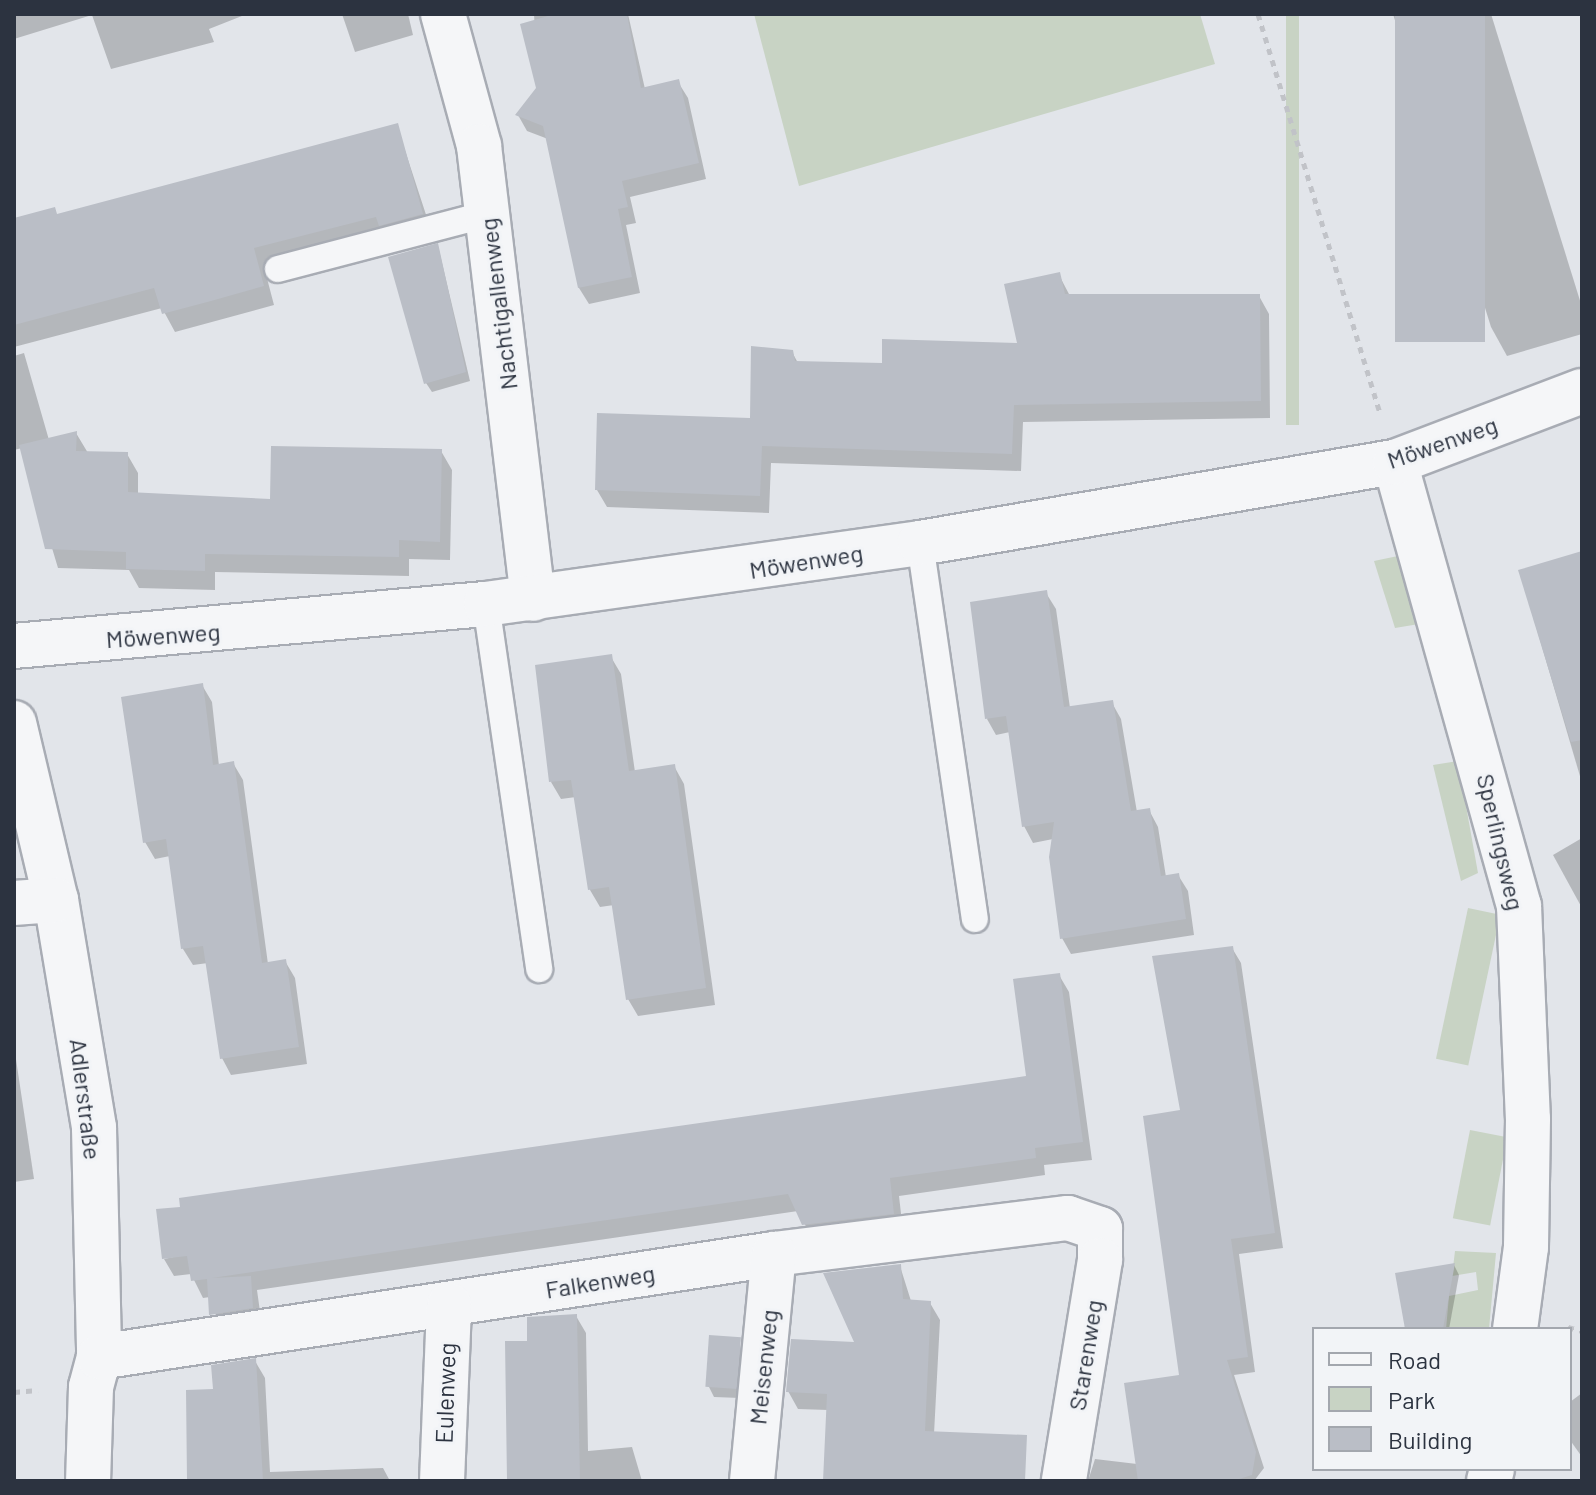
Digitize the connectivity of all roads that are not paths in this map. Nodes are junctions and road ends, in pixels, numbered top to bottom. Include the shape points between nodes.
1 (443, 14) edge
2 (487, 214) junction
3 (278, 269) dead end
4 (1582, 391) edge
5 (1395, 462) junction
6 (920, 543) junction
7 (533, 599) junction
8 (486, 604) junction
9 (14, 646) edge
10 (14, 723) edge
11 (35, 902) edge
12 (975, 919) dead end
13 (539, 969) dead end
14 (1100, 1229) joint
15 (774, 1254) junction
16 (449, 1305) junction
17 (1515, 1327) edge
18 (99, 1357) junction
19 (88, 1481) edge
20 (442, 1481) edge
21 (752, 1481) edge
22 (1064, 1481) edge

1 - 2 street, Nachtigallenweg via 479,146
2 - 3 lane
2 - 7 street, Nachtigallenweg
4 - 5 street, Möwenweg
5 - 6 street, Möwenweg
5 - 17 street, Sperlingsweg via 1519,906 1528,1119 1526,1247
6 - 7 street, Möwenweg
6 - 12 lane
7 - 8 street, Möwenweg
8 - 9 street, Möwenweg
8 - 13 lane
10 - 11 street, Adlerstraße
11 - 18 street, Adlerstraße via 94,1128
14 - 15 street, Falkenweg via 1068,1218
14 - 22 street, Starenweg
15 - 16 street, Falkenweg
15 - 21 street, Meisenweg
16 - 18 street, Falkenweg
16 - 20 street, Eulenweg
18 - 19 street, Adlerstraße via 91,1387

